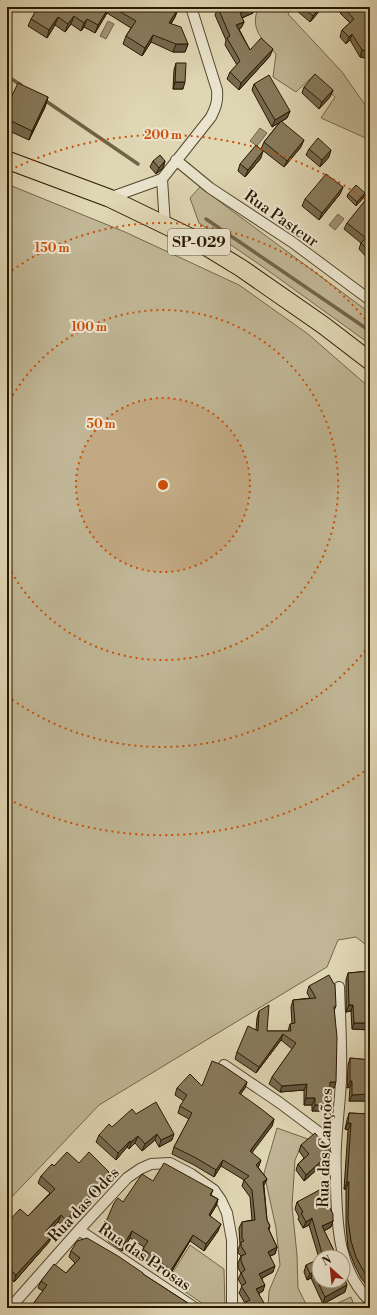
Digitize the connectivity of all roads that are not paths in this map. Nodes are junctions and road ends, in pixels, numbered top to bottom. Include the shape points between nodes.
1 (191, 7) edge
2 (7, 160) edge
3 (176, 160) junction
4 (162, 179) junction
5 (109, 198) junction
6 (165, 225) junction
7 (370, 300) edge
8 (370, 361) edge
9 (339, 986) dead end
10 (224, 1066) edge
11 (336, 1145) junction
12 (79, 1230) junction
13 (370, 1301) edge
14 (10, 1308) edge
15 (195, 1308) edge
16 (232, 1308) edge

1 - 3 street via 218,100 211,117
2 - 5 highway, SP-029
3 - 4 street
3 - 7 street, Rua Pasteur via 210,188 292,242
4 - 5 street
4 - 6 street
5 - 6 highway, SP-029
6 - 8 highway, SP-029 via 241,268
9 - 11 street, Rua das Canções via 341,1083
10 - 11 street
11 - 13 street, Rua das Canções via 337,1214 342,1252 352,1276
12 - 14 street, Rua das Odes
12 - 15 street, Rua das Prosas
12 - 16 street, Rua das Odes via 127,1178 151,1164 170,1163 214,1190 227,1212 232,1240

